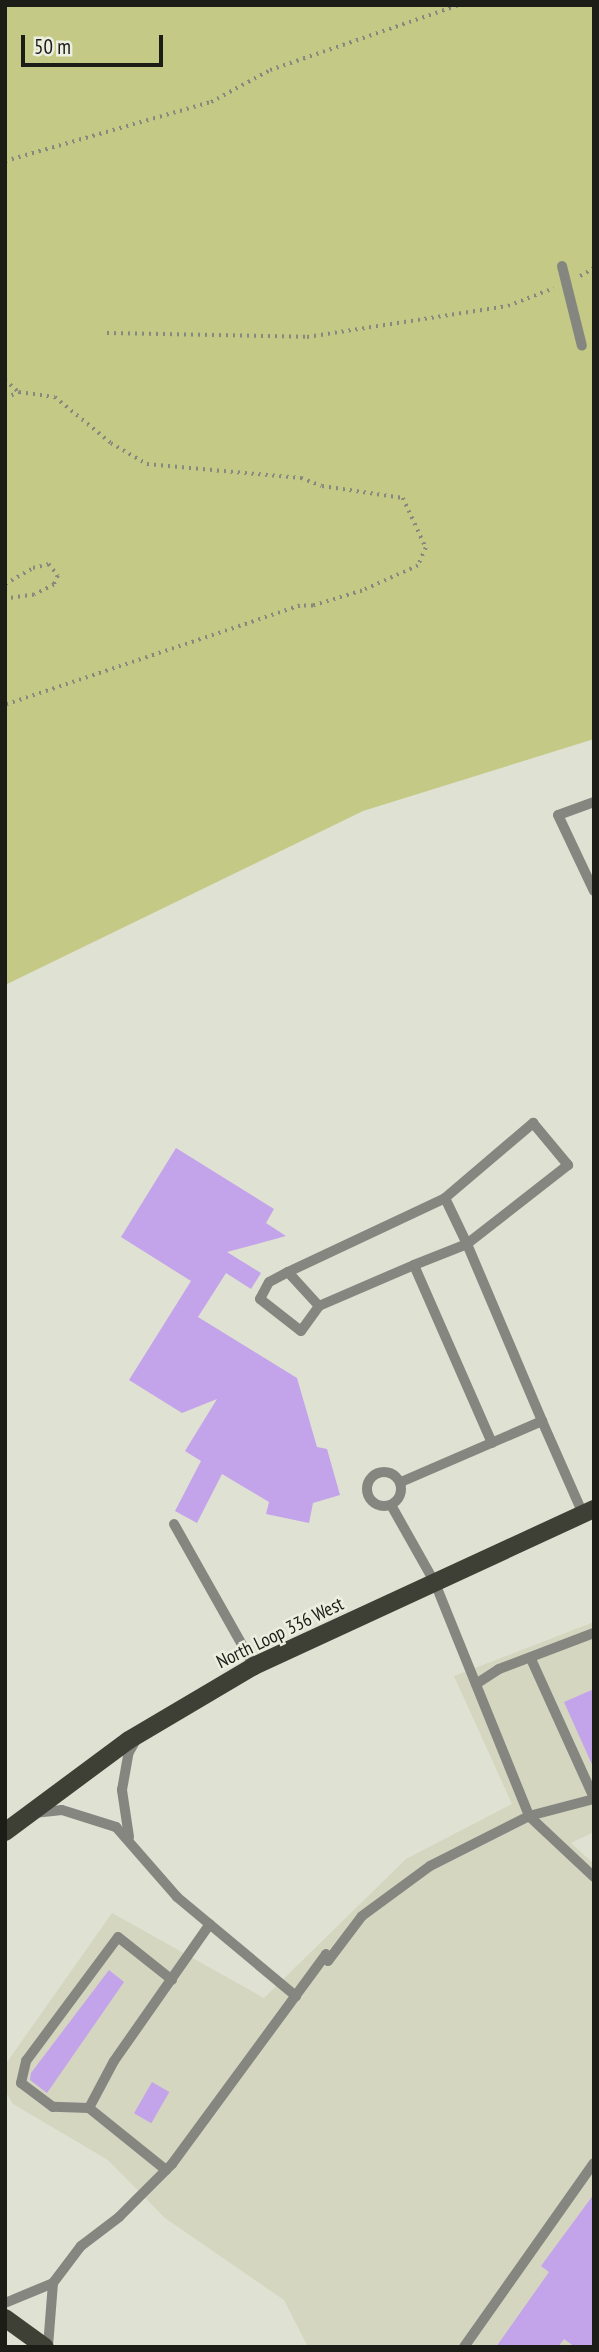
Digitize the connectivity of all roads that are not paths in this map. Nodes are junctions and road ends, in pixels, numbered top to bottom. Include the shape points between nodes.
1 (562, 266) dead end
2 (582, 346) dead end
3 (594, 802) edge
4 (594, 891) edge
5 (445, 1198) junction
6 (467, 1244) junction
7 (414, 1265) junction
8 (288, 1272) junction
9 (319, 1306) junction
10 (542, 1421) junction
11 (492, 1443) junction
12 (401, 1482) junction
13 (391, 1505) junction
14 (588, 1511) edge
15 (174, 1524) dead end
16 (435, 1583) junction
17 (594, 1633) edge
18 (531, 1659) junction
19 (254, 1666) junction
20 (476, 1684) junction
21 (139, 1734) junction
22 (594, 1799) edge
23 (28, 1814) junction
24 (529, 1816) junction
25 (5, 1832) edge
26 (132, 1843) junction
27 (594, 1877) edge
28 (210, 1924) junction
29 (172, 1980) junction
30 (296, 1996) junction
31 (89, 2108) junction
32 (594, 2163) edge
33 (166, 2170) junction
34 (53, 2283) junction
35 (5, 2303) edge
36 (5, 2318) edge
37 (47, 2347) edge
38 (464, 2347) edge

1 - 2 lane
3 - 4 lane via 558,815
5 - 6 lane
5 - 6 lane via 533,1123 568,1165
5 - 8 lane
6 - 7 lane
6 - 10 lane
7 - 9 lane
7 - 11 lane
8 - 9 lane
8 - 9 lane via 269,1282 260,1299 301,1331
10 - 11 lane
10 - 14 lane
11 - 12 lane
12 - 13 lane via 401,1495
12 - 13 lane via 391,1472 377,1472 368,1482 368,1495 377,1505
13 - 16 lane
14 - 16 main road, North Loop 336 West
15 - 19 lane
16 - 19 main road, North Loop 336 West
16 - 20 lane
17 - 18 lane
18 - 20 lane
18 - 22 lane
19 - 21 main road, North Loop 336 West
20 - 24 lane
21 - 23 main road, North Loop 336 West
21 - 26 lane via 129,1752 122,1790 124,1822
22 - 24 lane
23 - 25 main road, North Loop 336 West
23 - 26 lane via 62,1810 89,1816 116,1827
24 - 27 lane
24 - 30 lane via 430,1866 362,1916
26 - 28 lane via 177,1897
28 - 29 lane
28 - 30 lane
29 - 31 lane via 114,2061
29 - 31 lane via 118,1937 26,2061 21,2083 53,2107
30 - 33 lane
31 - 33 lane
32 - 38 lane
33 - 34 lane via 119,2217 81,2246
34 - 35 lane
34 - 37 lane
36 - 37 main road

